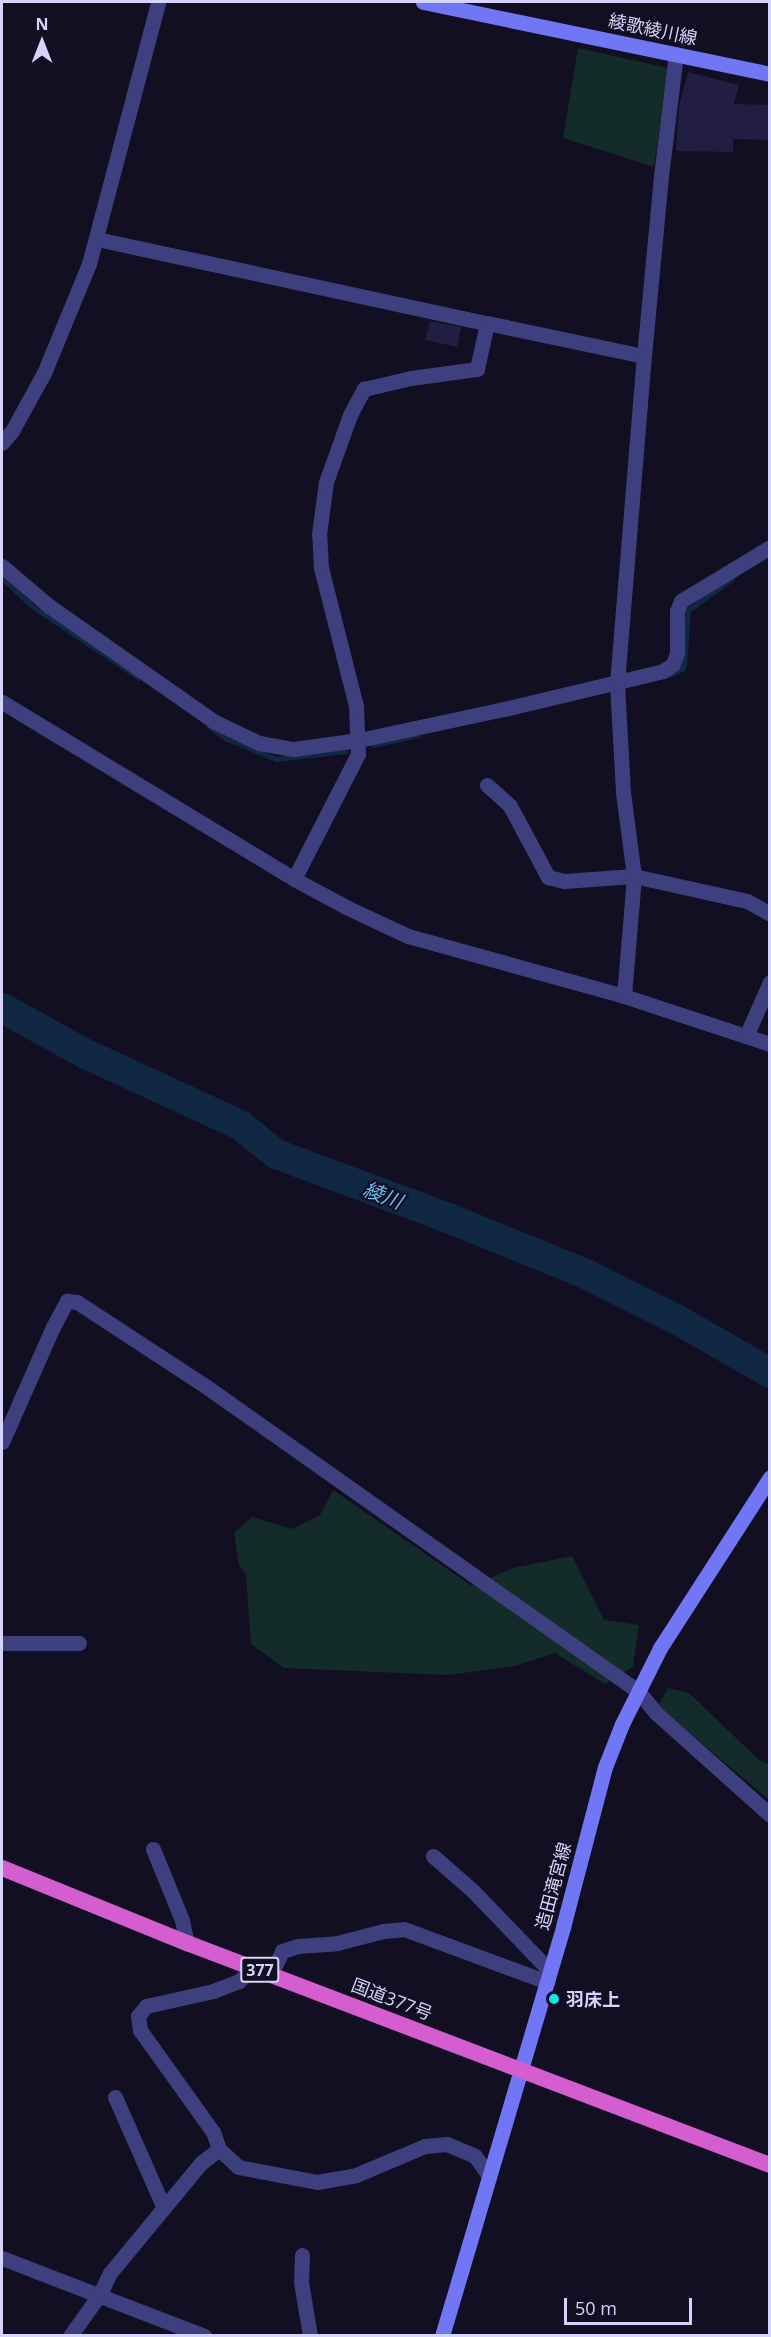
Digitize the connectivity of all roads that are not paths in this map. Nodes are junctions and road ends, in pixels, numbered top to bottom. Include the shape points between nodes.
1 (159, 2) edge
2 (423, 2) edge
3 (676, 54) junction
4 (770, 74) edge
5 (98, 239) junction
6 (487, 323) junction
7 (644, 356) junction
8 (2, 443) edge
9 (770, 547) edge
10 (2, 566) edge
11 (617, 683) junction
12 (2, 702) edge
13 (359, 740) junction
14 (487, 785) dead end
15 (634, 876) junction
16 (294, 879) junction
17 (770, 914) edge
18 (770, 982) edge
19 (624, 996) junction
20 (747, 1034) junction
21 (770, 1044) edge
22 (2, 1442) edge
23 (770, 1477) edge
24 (2, 1643) edge
25 (79, 1643) dead end
26 (639, 1692) junction
27 (770, 1815) edge
28 (153, 1849) dead end
29 (433, 1856) dead end
30 (2, 1868) edge
31 (187, 1943) junction
32 (253, 1968) junction
33 (271, 1974) junction
34 (548, 1976) junction
35 (521, 2069) junction
36 (116, 2097) dead end
37 (219, 2149) junction
38 (770, 2165) edge
39 (489, 2176) junction
40 (164, 2208) junction
41 (302, 2255) dead end
42 (2, 2258) edge
43 (100, 2294) junction
44 (70, 2336) edge
45 (204, 2336) edge
46 (310, 2336) edge
47 (442, 2336) edge

1 - 5 street
2 - 3 main road, 綾歌綾川線
3 - 4 main road, 綾歌綾川線
3 - 7 street
5 - 6 street
5 - 8 street via 44,373
6 - 7 street
6 - 13 street via 477,369 364,389 350,415 326,482 319,534 321,568 356,706
7 - 11 street
9 - 11 street via 681,601 673,664 663,671
10 - 13 street via 49,606 156,684 222,726 259,743 292,749
11 - 13 street
11 - 15 street via 623,792
12 - 16 street
13 - 16 street via 353,767
14 - 15 street via 510,806 548,877 564,881
15 - 17 street via 747,901
15 - 19 street
16 - 19 street via 408,936
18 - 20 street
19 - 20 street
20 - 21 street
22 - 26 street via 53,1327 67,1301 77,1302 204,1384
23 - 26 main road, 造田滝宮線 via 660,1648
24 - 25 street
26 - 27 street via 656,1713
26 - 34 main road, 造田滝宮線 via 605,1767
28 - 31 street via 182,1920
29 - 34 street via 473,1891
30 - 31 highway, 国道377号 / 377
31 - 32 highway, 国道377号 / 377
32 - 33 highway, 国道377号 / 377
32 - 37 street via 239,1981 146,2006 138,2016 140,2030 213,2132
33 - 34 street via 282,1951 404,1929
33 - 35 highway, 国道377号 / 377
34 - 35 main road, 造田滝宮線
35 - 38 highway, 国道377号 / 377
35 - 39 main road, 造田滝宮線
36 - 40 street
37 - 39 street via 238,2167 317,2182 356,2175 425,2146 447,2144 475,2156
37 - 40 street via 201,2163
39 - 47 main road, 造田滝宮線
40 - 43 street via 110,2272
41 - 46 street via 301,2282
42 - 43 street
43 - 44 street
43 - 45 street

